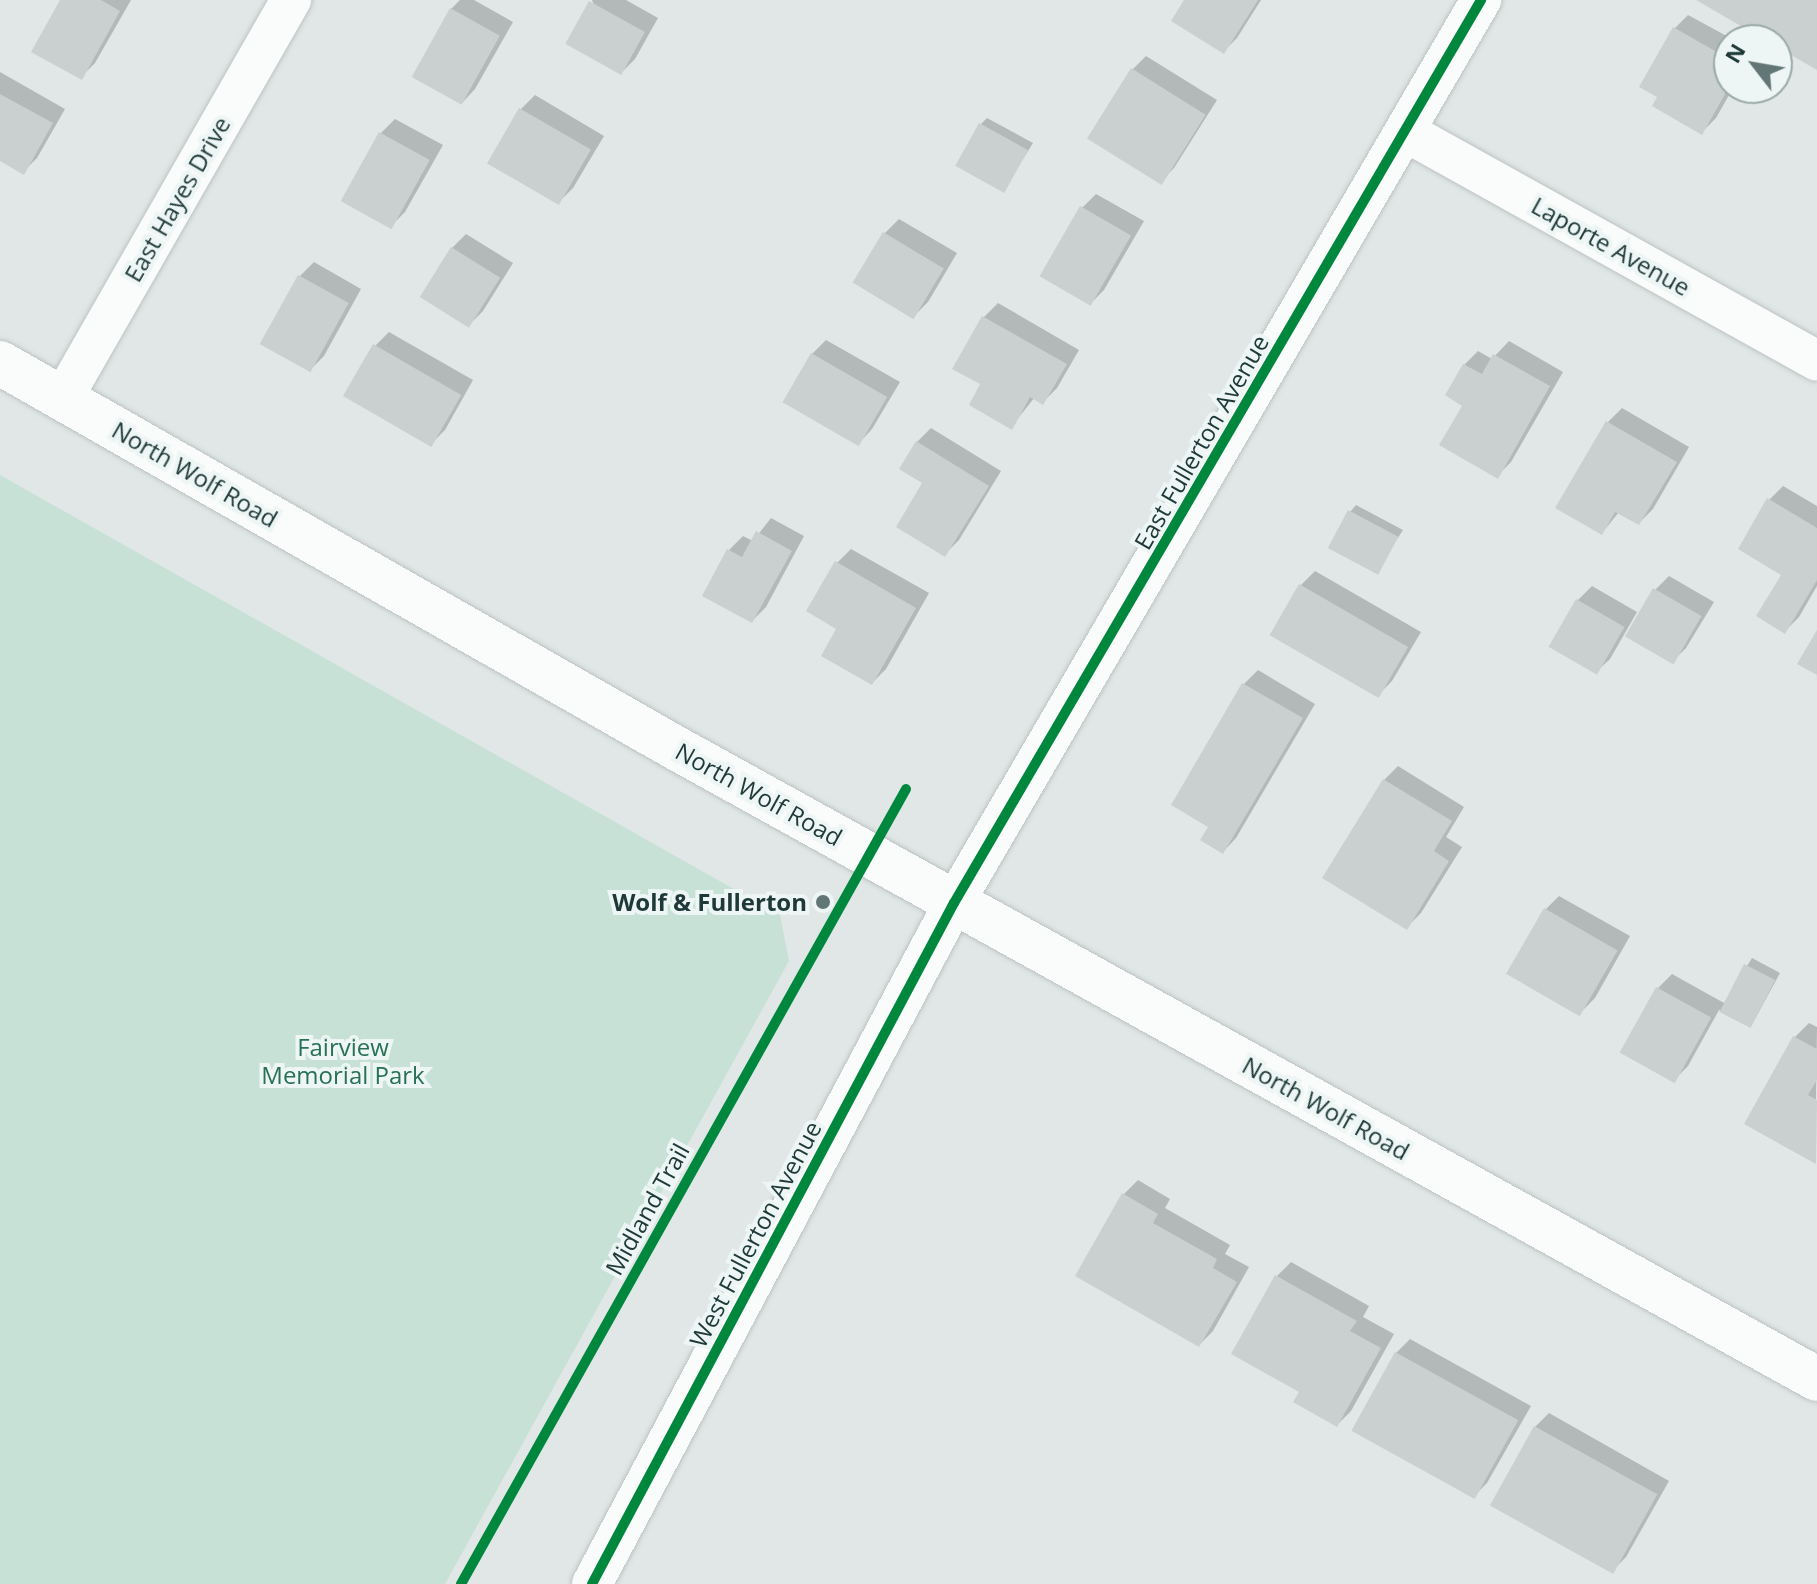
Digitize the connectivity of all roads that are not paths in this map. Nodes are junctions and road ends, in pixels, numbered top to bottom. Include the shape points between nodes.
1 (291, 0) edge
2 (1481, 0) edge
3 (1406, 132) junction
4 (1817, 361) edge
5 (0, 363) edge
6 (63, 398) junction
7 (954, 903) junction
8 (1817, 1379) edge
9 (592, 1584) edge

1 - 6 street, East Hayes Drive
2 - 3 street, East Fullerton Avenue
3 - 4 street, Laporte Avenue
3 - 7 street, East Fullerton Avenue
5 - 6 main road, North Wolf Road
6 - 7 main road, North Wolf Road
7 - 8 main road, North Wolf Road
7 - 9 street, West Fullerton Avenue

